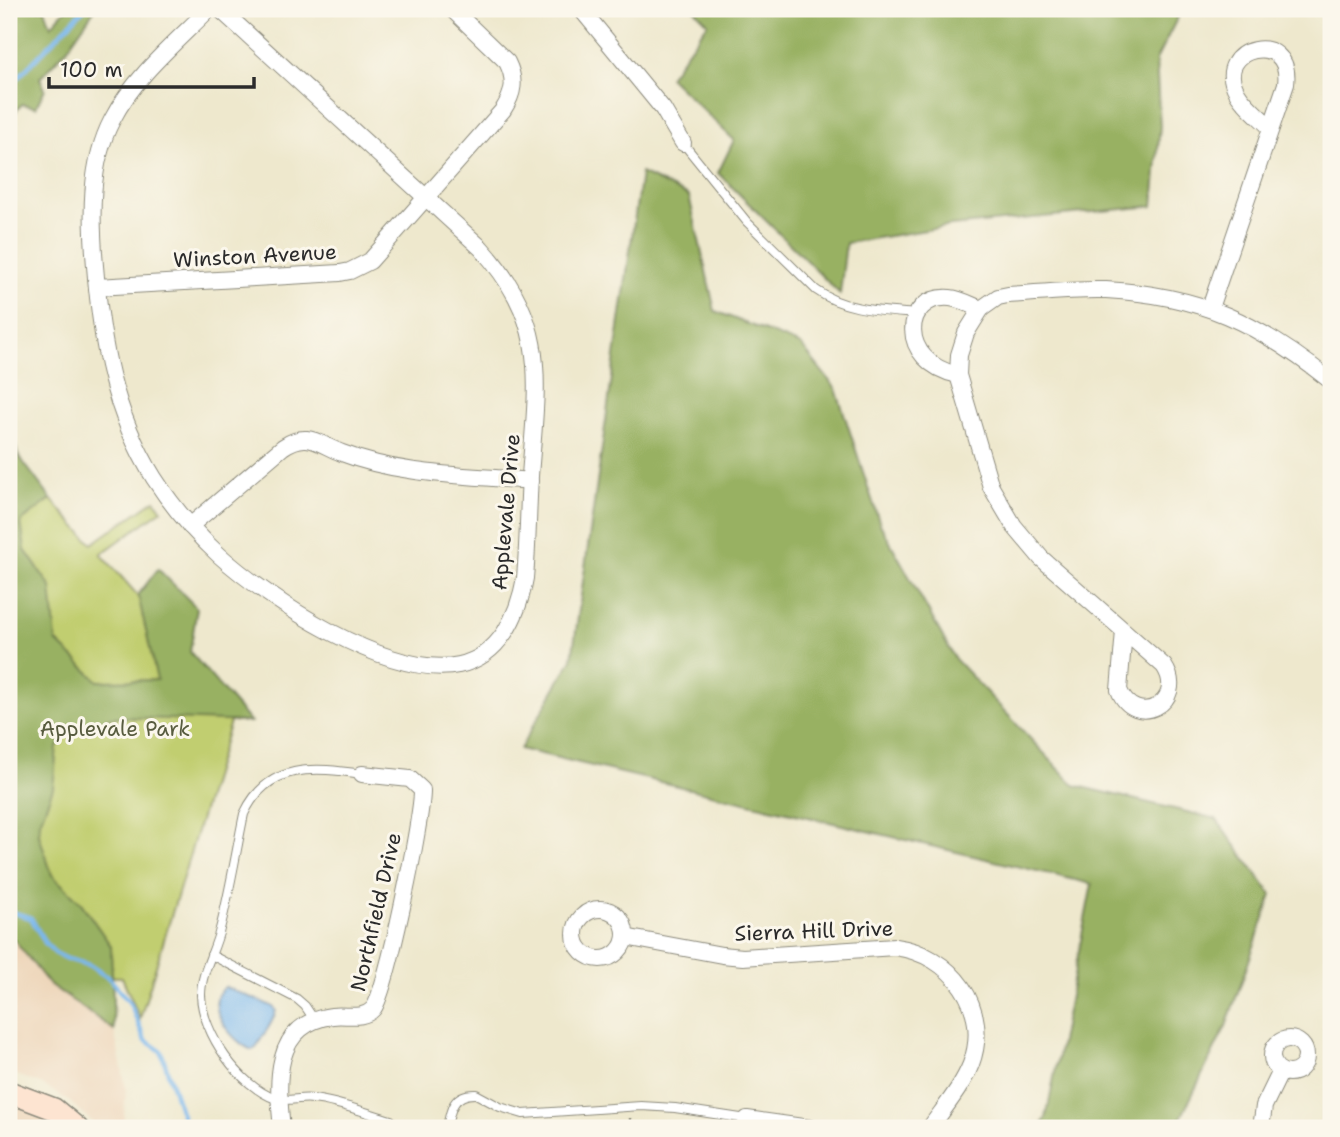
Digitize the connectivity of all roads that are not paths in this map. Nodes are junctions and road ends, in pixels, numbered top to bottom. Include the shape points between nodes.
1 (209, 9) edge
2 (220, 9) edge
3 (452, 9) edge
4 (581, 9) edge
5 (1271, 128) junction
6 (683, 143) joint
7 (426, 197) junction
8 (97, 287) junction
9 (1210, 308) junction
10 (981, 309) junction
11 (918, 314) junction
12 (958, 375) junction
13 (1331, 381) edge
14 (530, 481) junction
15 (190, 526) junction
16 (1125, 631) junction
17 (362, 774) joint
18 (625, 937) dead end
19 (211, 955) junction
20 (315, 1021) junction
21 (1281, 1071) dead end
22 (9, 1092) edge
23 (279, 1100) junction
24 (746, 1124) edge
25 (77, 1128) edge
26 (282, 1128) edge
27 (388, 1128) edge
28 (447, 1128) edge
29 (810, 1128) edge
30 (930, 1128) edge
31 (1261, 1128) edge

1 - 8 street, Applevale Drive via 137,83 111,122 95,174
2 - 7 street, Applevale Drive
3 - 7 street, Winston Avenue via 507,62 514,83 503,110
4 - 6 street via 663,109
5 - 5 street via 1243,101 1233,82 1235,64 1256,49 1266,49 1281,59 1287,75
5 - 9 street
6 - 11 lane via 747,222 816,290 853,307
7 - 8 street, Winston Avenue via 370,261 351,271
7 - 14 street, Applevale Drive via 497,267 522,308 537,383
8 - 15 street, Applevale Drive via 106,357 126,425 155,479
9 - 10 street via 1103,290 1008,295
9 - 13 street via 1260,331
10 - 11 street via 941,298
10 - 12 street via 966,333
11 - 12 street via 912,331 919,353 930,365
12 - 16 street via 991,487 1014,526 1041,558
14 - 15 street via 405,470 352,457 314,440 296,439
14 - 15 street, Applevale Drive via 525,578 517,610 510,626 488,651 458,665 394,657 336,635 247,579
16 - 16 street via 1119,690 1135,708 1151,709 1170,691 1169,673
17 - 19 lane via 295,771 271,781 250,801
17 - 20 street, Northfield Drive via 417,783 422,790 420,811 376,1007 362,1016
18 - 30 street, Sierra Hill Drive via 722,955 777,956 895,947 933,958 954,975 968,997 976,1036 966,1075
19 - 20 lane via 297,999
19 - 23 lane via 201,997 209,1029 231,1064 262,1093
20 - 23 street via 296,1035 284,1054 278,1075
21 - 31 street via 1264,1106
22 - 25 street via 54,1109
23 - 26 street
23 - 27 lane via 318,1100 391,1120
24 - 28 lane via 641,1106 523,1114 470,1093 452,1104
24 - 29 street

